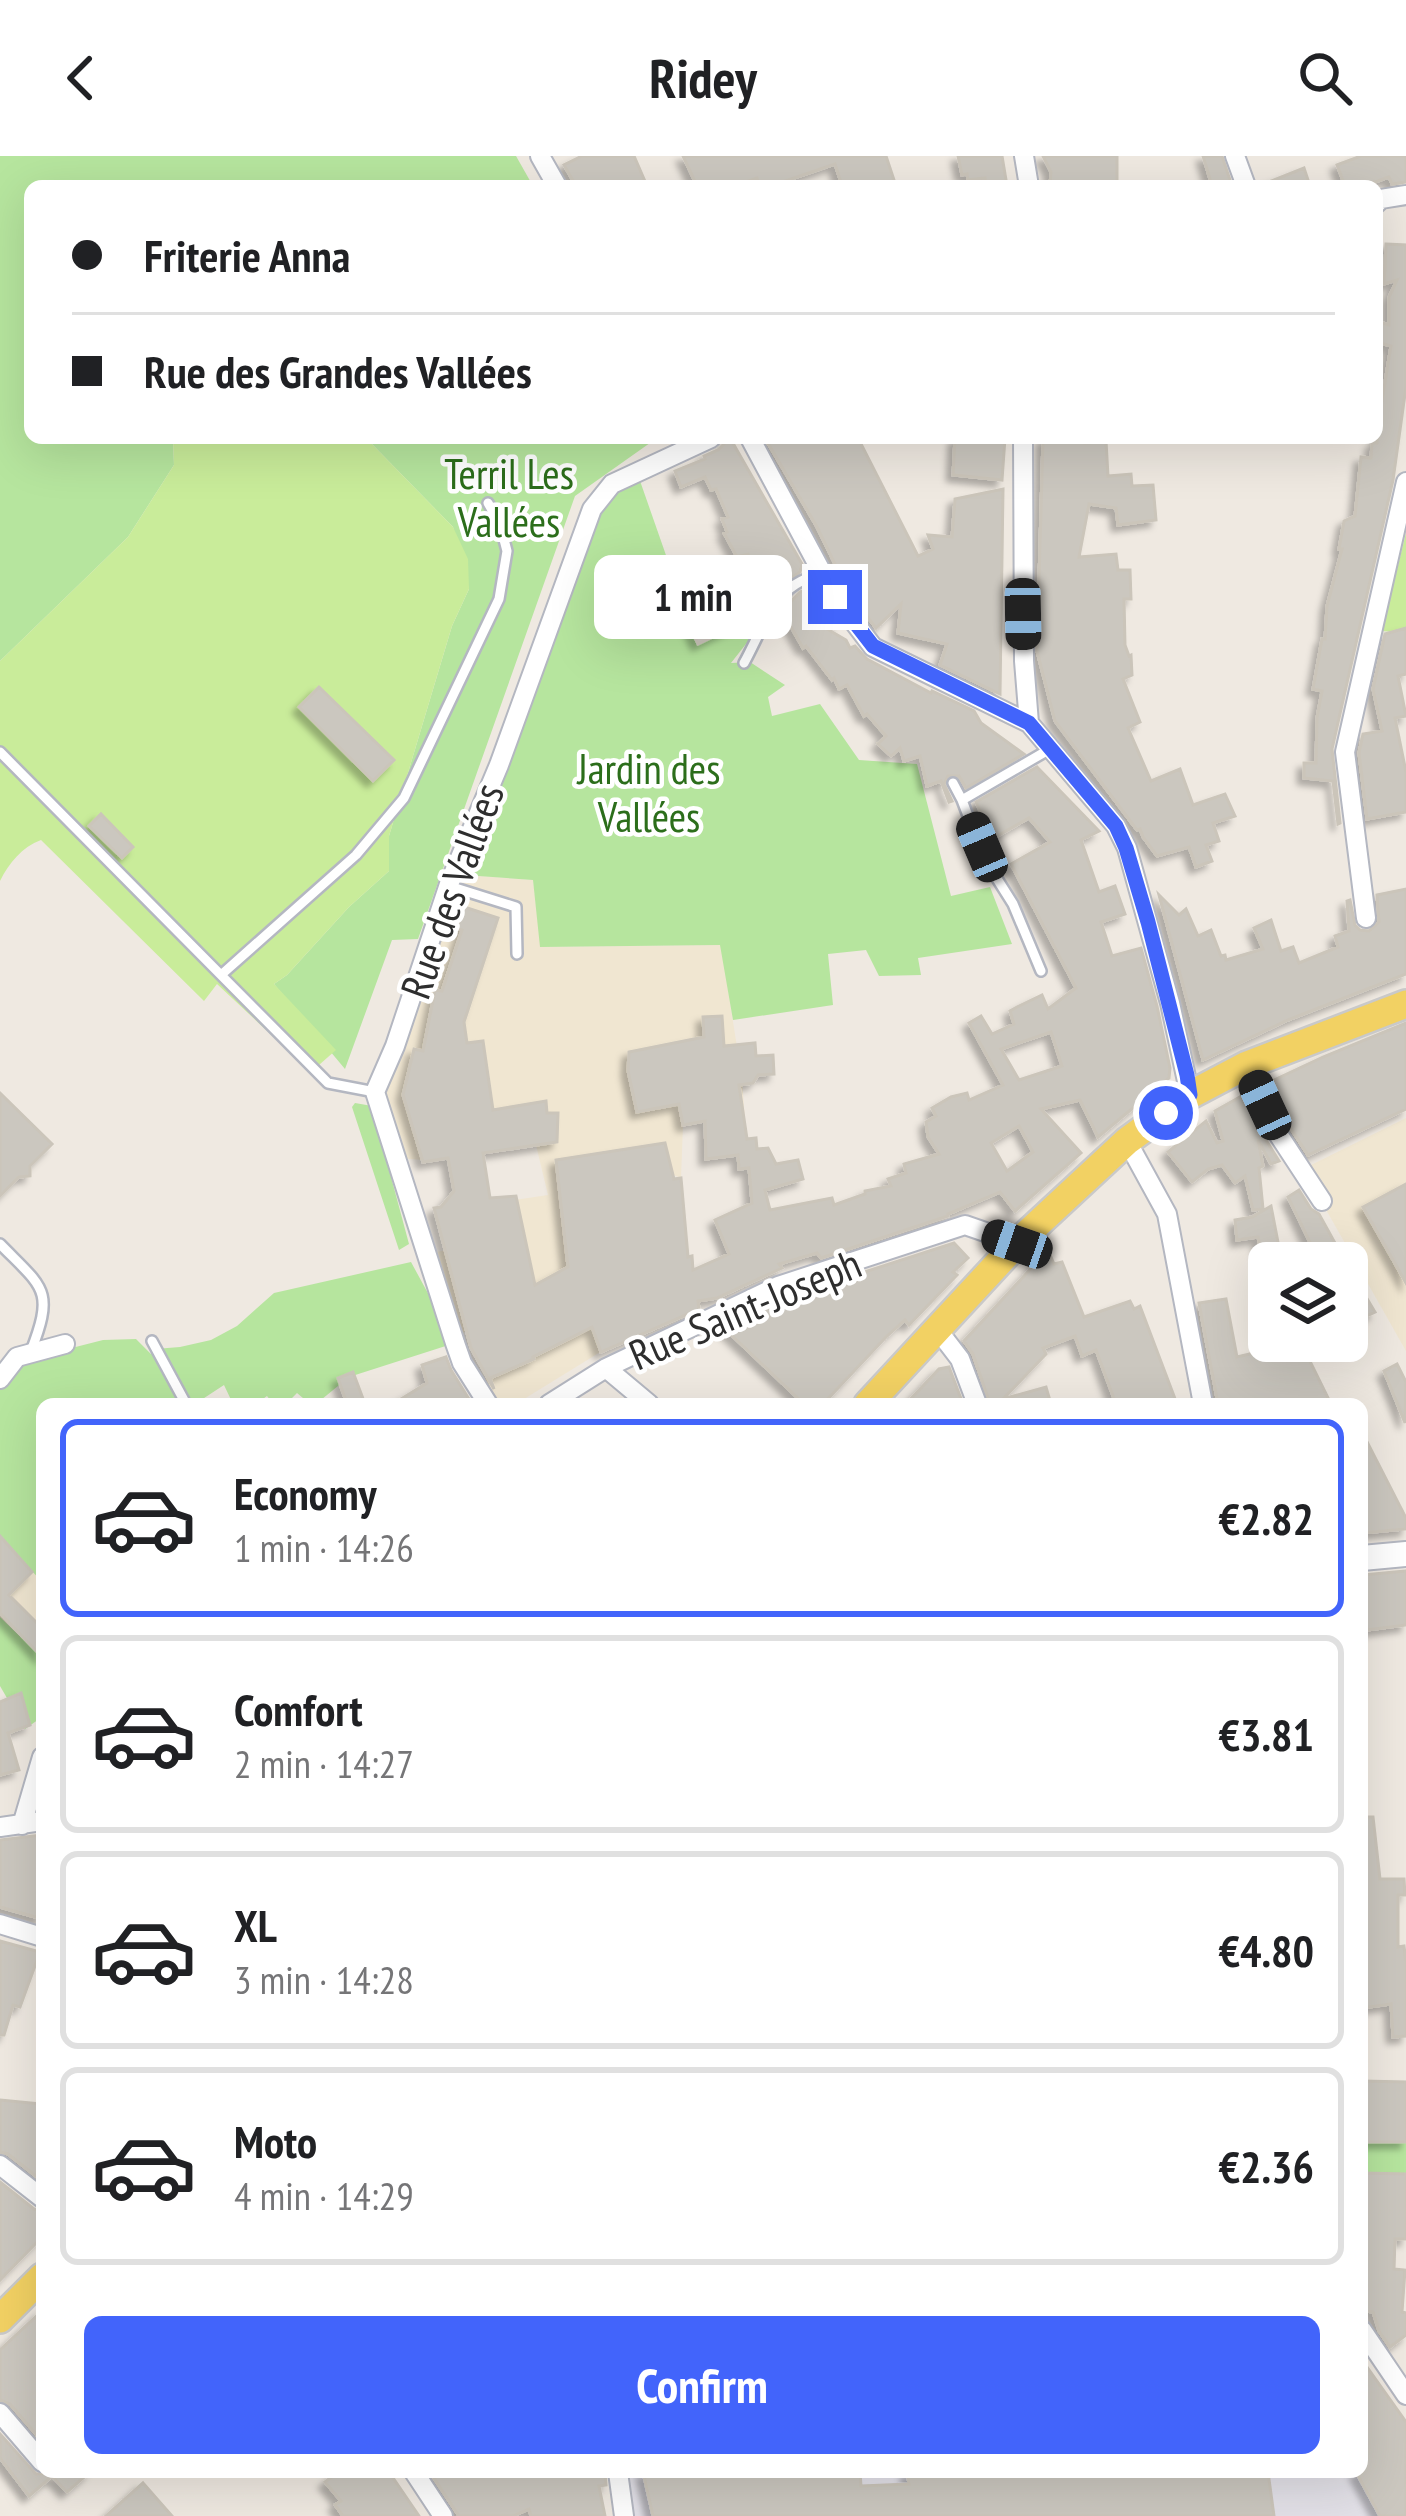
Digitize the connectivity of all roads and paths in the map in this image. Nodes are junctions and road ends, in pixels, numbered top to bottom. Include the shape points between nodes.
1 (698, 444) edge
2 (753, 444) edge
3 (1023, 444) edge
4 (1406, 482) edge
5 (488, 503) dead end
6 (824, 575) junction
7 (743, 663) dead end
8 (1029, 723) junction
9 (1050, 748) junction
10 (0, 752) edge
11 (953, 783) dead end
12 (962, 800) junction
13 (448, 886) junction
14 (1366, 918) dead end
15 (517, 955) dead end
16 (1041, 971) dead end
17 (221, 975) junction
18 (1406, 1004) edge
19 (1247, 1065) junction
20 (375, 1092) junction
21 (1190, 1095) junction
22 (1127, 1141) junction
23 (1322, 1202) dead end
24 (0, 1244) edge
25 (1017, 1244) junction
26 (937, 1329) junction
27 (152, 1341) dead end
28 (65, 1344) dead end
29 (29, 1354) junction
30 (606, 1368) junction
31 (0, 1379) edge
32 (182, 1398) edge
33 (484, 1398) edge
34 (558, 1398) edge
35 (643, 1398) edge
36 (874, 1398) edge
37 (975, 1398) edge
38 (1202, 1398) edge
39 (1406, 1554) edge
40 (1368, 1557) edge
41 (32, 1823) edge
42 (0, 1827) edge
43 (0, 1924) edge
44 (36, 1935) edge
45 (0, 2165) edge
46 (36, 2193) edge
47 (36, 2283) edge
48 (0, 2319) edge
49 (1368, 2339) edge
50 (1406, 2395) edge
51 (0, 2413) edge
52 (36, 2455) edge
53 (418, 2478) edge
54 (619, 2478) edge
55 (443, 2516) edge
56 (624, 2516) edge

1 - 13 street, Rue des Vallées via 612,484 592,509
2 - 6 street
3 - 8 street
4 - 14 street via 1345,752
5 - 17 lane via 507,550 499,599 404,798 356,855
6 - 7 lane via 784,591
6 - 8 street via 873,646
8 - 9 street
9 - 12 lane
9 - 21 street via 1126,848
10 - 17 lane
11 - 12 lane
12 - 16 lane
13 - 15 lane via 516,907
13 - 20 street, Rue des Vallées
17 - 20 lane via 328,1082
18 - 19 main road
19 - 21 main road
19 - 23 street
20 - 33 street via 462,1363
21 - 22 main road
22 - 25 main road
22 - 38 street via 1167,1214
24 - 29 lane via 45,1300
25 - 26 main road
25 - 30 street, Rue Saint-Joseph via 965,1226 778,1286
26 - 36 main road
26 - 37 street
27 - 32 lane
28 - 29 street
29 - 31 street
30 - 34 street, Rue Saint-Joseph
30 - 35 street
39 - 40 main road
41 - 42 street
43 - 44 street
45 - 46 street
47 - 48 main road
49 - 50 street
51 - 52 street
53 - 55 street
54 - 56 street

